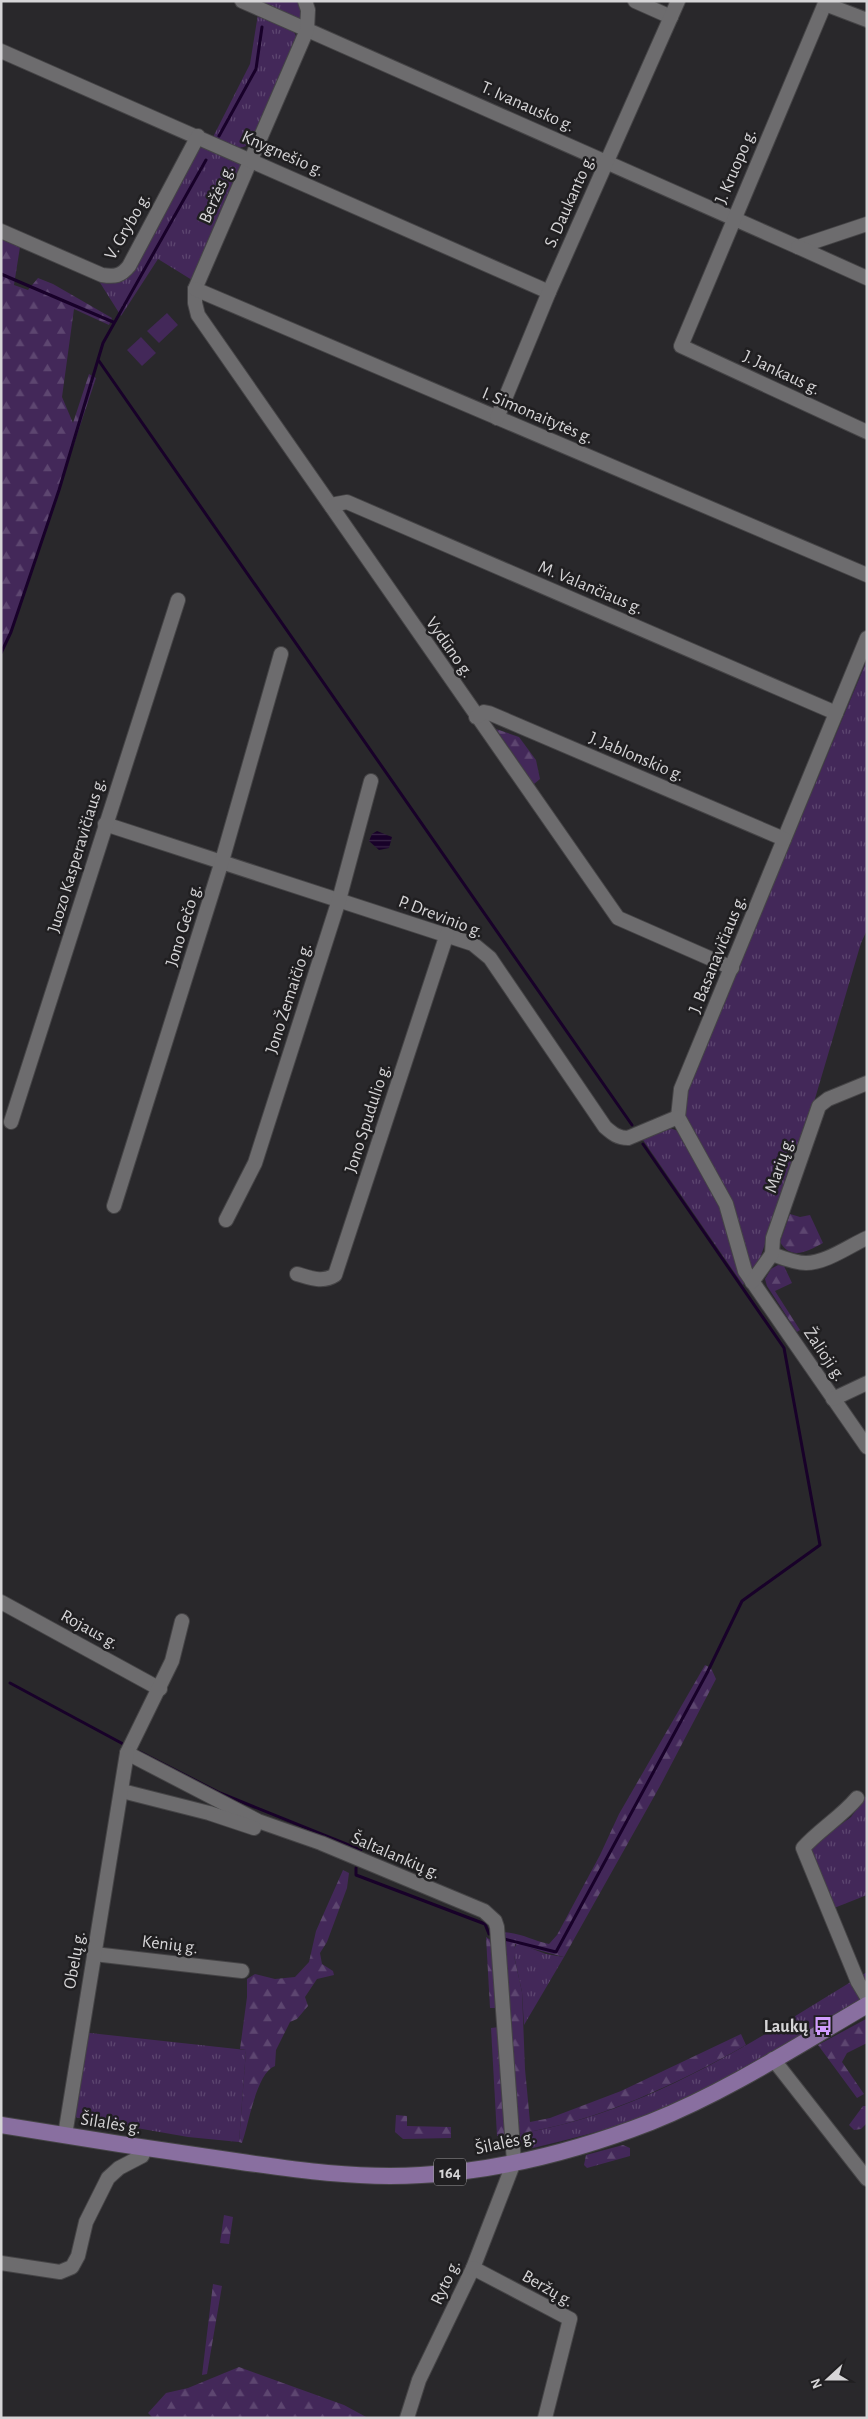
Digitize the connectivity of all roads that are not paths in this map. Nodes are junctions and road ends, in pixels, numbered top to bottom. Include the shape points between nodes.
1 (242, 1) edge
2 (305, 1) edge
3 (635, 1) edge
4 (678, 1) edge
5 (825, 2) edge
6 (671, 17) junction
7 (867, 20) edge
8 (307, 30) junction
9 (1, 51) edge
10 (198, 136) junction
11 (252, 160) junction
12 (607, 162) junction
13 (733, 218) junction
14 (867, 224) edge
15 (1, 231) edge
16 (798, 247) junction
17 (867, 278) edge
18 (195, 289) junction
19 (549, 292) junction
20 (681, 346) joint
21 (497, 418) junction
22 (867, 432) edge
23 (332, 507) junction
24 (867, 575) edge
25 (178, 600) dead end
26 (867, 638) edge
27 (280, 654) dead end
28 (836, 713) junction
29 (476, 717) junction
30 (371, 781) dead end
31 (105, 824) junction
32 (784, 840) junction
33 (222, 861) junction
34 (339, 900) junction
35 (447, 934) junction
36 (732, 968) junction
37 (867, 1083) edge
38 (678, 1117) junction
39 (11, 1122) dead end
40 (114, 1206) dead end
41 (226, 1220) dead end
42 (867, 1238) edge
43 (772, 1254) junction
44 (297, 1274) dead end
45 (752, 1282) junction
46 (867, 1383) edge
47 (833, 1400) junction
48 (867, 1447) edge
49 (1, 1602) edge
50 (182, 1621) dead end
51 (160, 1689) junction
52 (128, 1753) junction
53 (122, 1791) junction
54 (857, 1798) dead end
55 (258, 1821) junction
56 (94, 1954) junction
57 (242, 1971) dead end
58 (867, 1997) edge
59 (867, 2005) edge
60 (773, 2059) junction
61 (1, 2125) edge
62 (65, 2135) junction
63 (145, 2149) junction
64 (514, 2162) junction
65 (867, 2179) edge
66 (1, 2263) edge
67 (473, 2268) junction
68 (407, 2418) edge
69 (545, 2418) edge

1 - 8 street, T. Ivanausko g.
2 - 8 street, Beržės g.
3 - 6 street
4 - 6 street, S. Daukanto g.
5 - 7 street
5 - 13 street, J. Kruopo g.
6 - 12 street, S. Daukanto g.
8 - 11 street, Beržės g.
8 - 12 street, T. Ivanausko g.
9 - 10 street, Knygnešio g.
10 - 11 street, Knygnešio g.
10 - 15 street, V. Grybo g. via 122,274 102,275
11 - 18 street, Beržės g.
11 - 19 street, Knygnešio g.
12 - 13 street, T. Ivanausko g.
12 - 19 street, S. Daukanto g.
13 - 16 street, T. Ivanausko g.
13 - 20 street, J. Kruopo g.
14 - 16 street
16 - 17 street, T. Ivanausko g.
18 - 21 street, I. Simonaitytės g.
18 - 23 street, Vydūno g. via 198,315
19 - 21 street, S. Daukanto g.
20 - 22 street, J. Jankaus g.
21 - 24 street, I. Simonaitytės g.
23 - 28 street, M. Valančiaus g. via 347,502
23 - 29 street, Vydūno g.
25 - 31 street, Juozo Kasperavičiaus g.
26 - 28 street, J. Basanavičiaus g.
27 - 33 street, Jono Gečo g.
28 - 32 street, J. Basanavičiaus g.
29 - 32 street, J. Jablonskio g. via 489,713
29 - 36 street, Vydūno g. via 618,918
30 - 34 street, Jono Žemaičio g.
31 - 33 street, P. Drevinio g.
31 - 39 street, Juozo Kasperavičiaus g.
32 - 36 street, J. Basanavičiaus g.
33 - 34 street, P. Drevinio g.
33 - 40 street, Jono Gečo g.
34 - 35 street, P. Drevinio g.
34 - 41 street, Jono Žemaičio g. via 255,1163
35 - 38 street, P. Drevinio g. via 473,944 490,958 612,1133 628,1138
35 - 44 street, Jono Spudulio g. via 335,1275 319,1280
36 - 38 street, J. Basanavičiaus g. via 681,1089
37 - 43 street, Marių g. via 828,1099 820,1106 773,1238
38 - 45 street via 726,1204 740,1258
42 - 43 street via 808,1264
43 - 45 street, Marių g.
45 - 47 street, Žalioji g.
46 - 47 street
47 - 48 street, Žalioji g.
49 - 51 street, Rojaus g.
50 - 51 street via 172,1661
51 - 52 street
52 - 53 street, Obelų g.
52 - 55 street, Šaltalankių g.
53 - 55 street via 217,1815 254,1829
53 - 56 street, Obelų g.
54 - 58 street via 802,1848
55 - 64 street, Šaltalankių g. via 321,1843 484,1911 495,1921
56 - 57 street, Kėnių g.
56 - 62 street, Obelų g.
59 - 60 main road, Šilalės g. / 164
60 - 64 main road, Šilalės g. / 164 via 718,2091 652,2121 616,2135
60 - 65 street
61 - 62 main road, Šilalės g. / 164
62 - 63 main road, Šilalės g. / 164
63 - 64 main road, Šilalės g. / 164 via 357,2175 420,2175
63 - 66 street via 142,2156 108,2178 86,2222 72,2267 60,2272
64 - 67 street, Ryto g.
67 - 68 street, Ryto g. via 419,2380
67 - 69 street, Beržų g. via 570,2319

